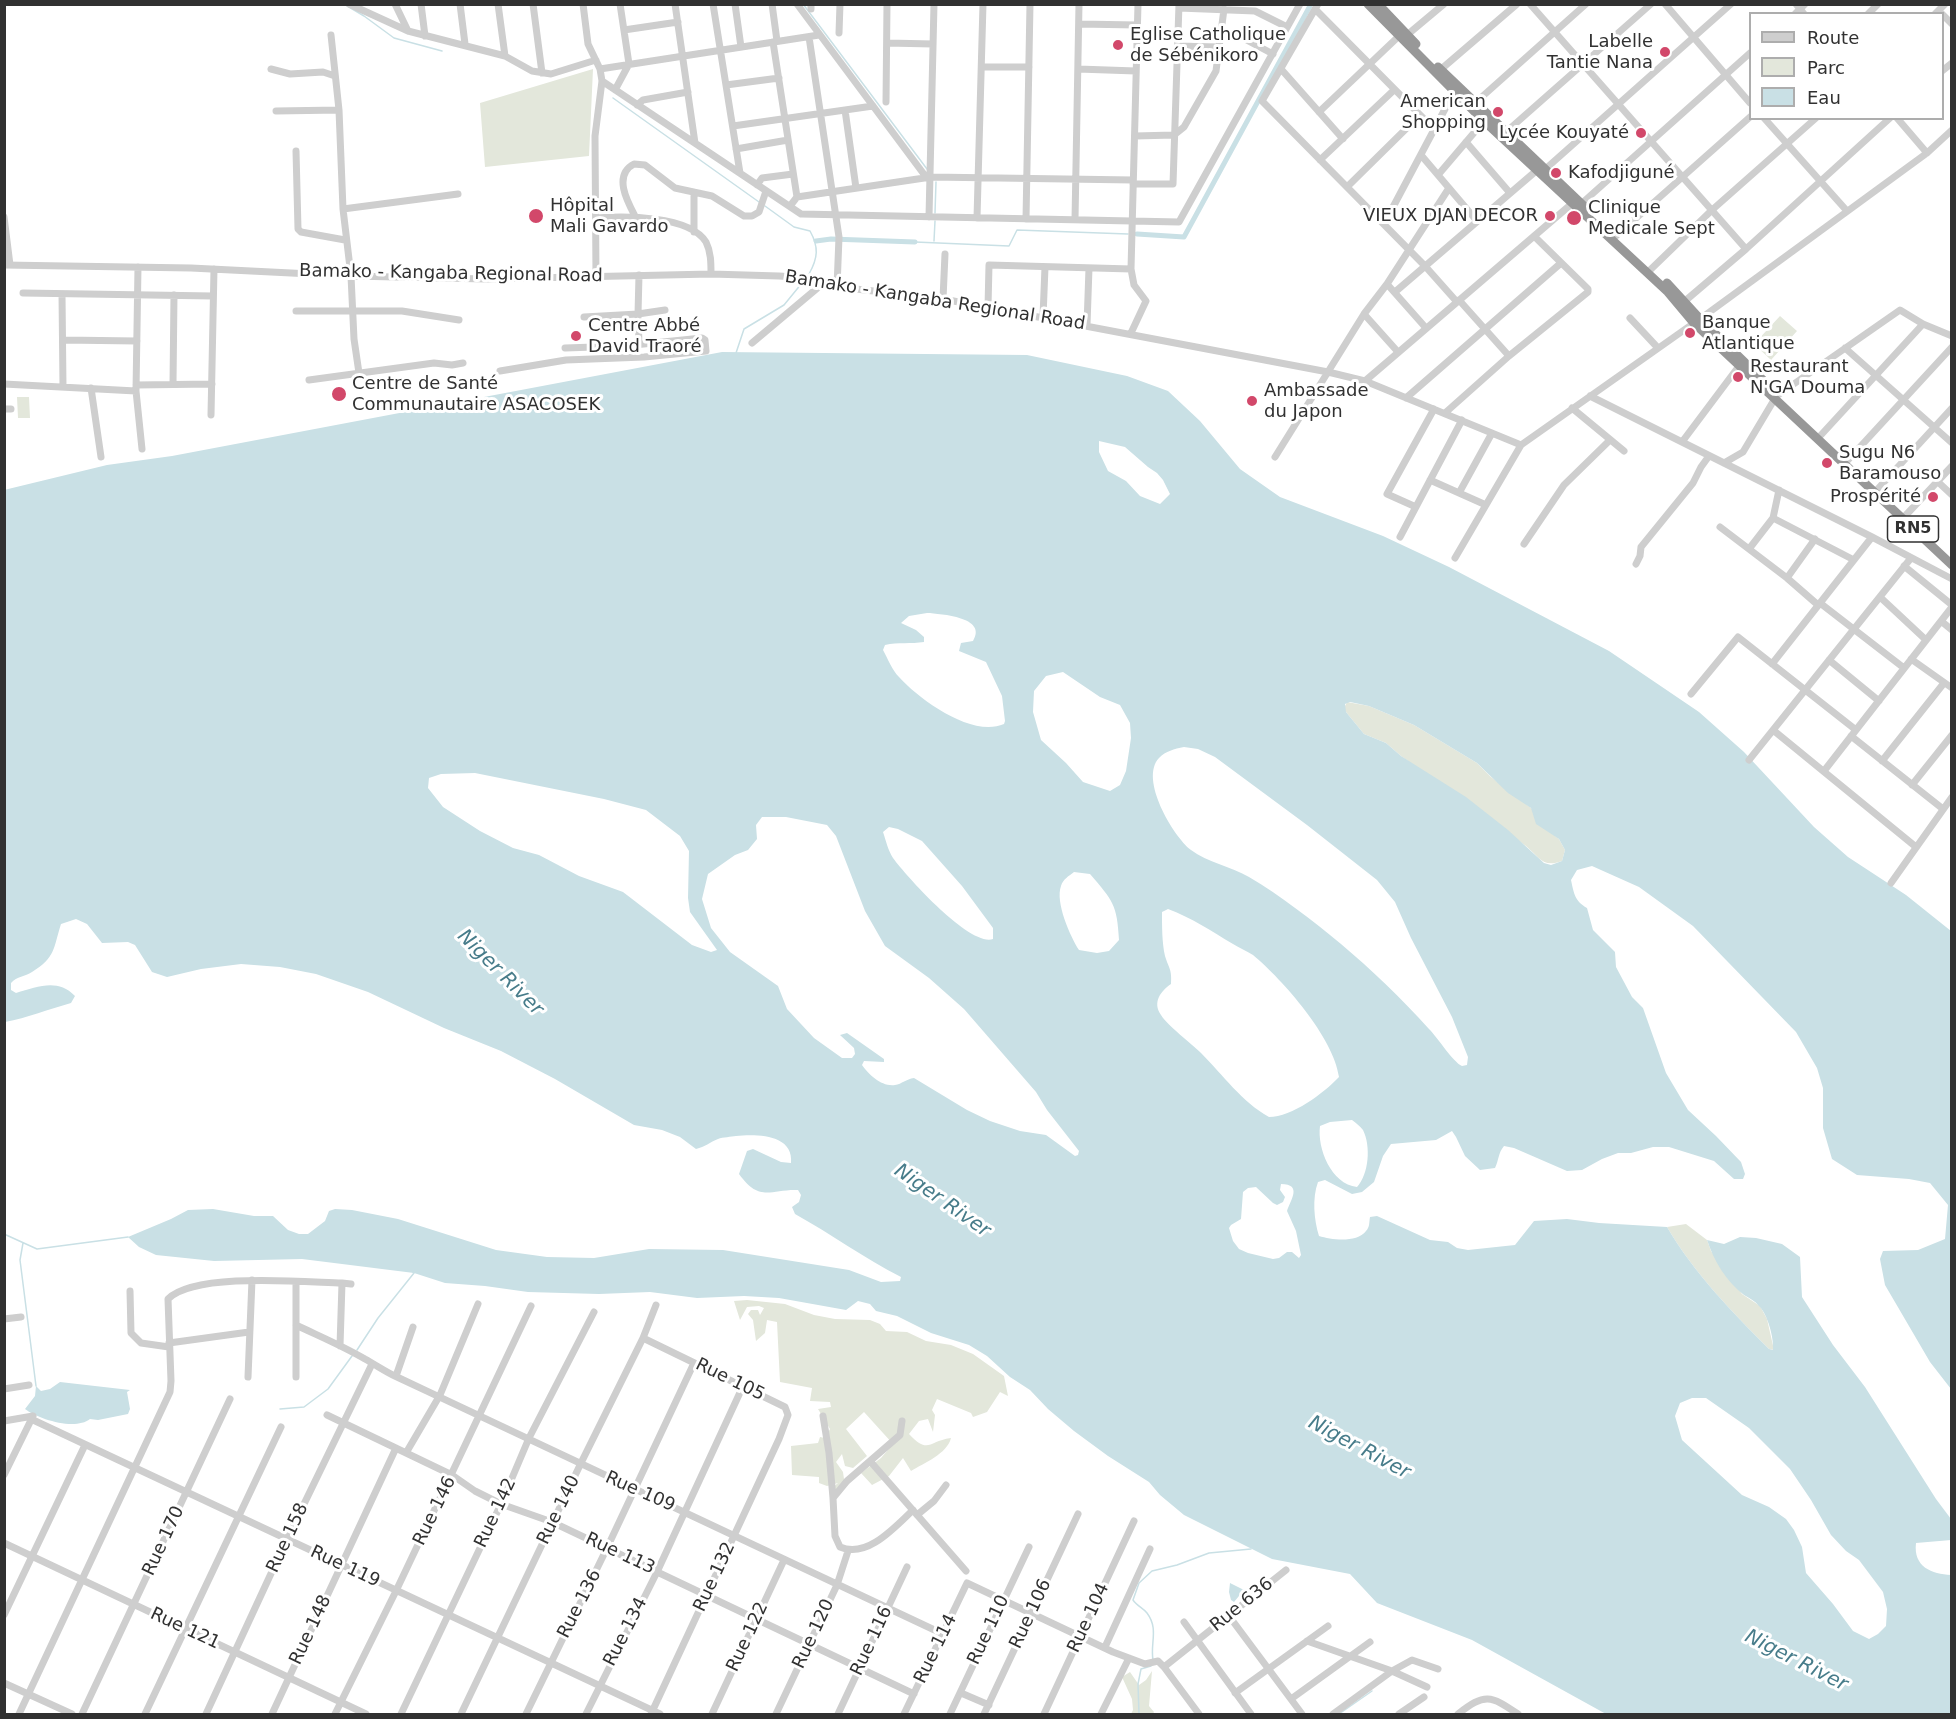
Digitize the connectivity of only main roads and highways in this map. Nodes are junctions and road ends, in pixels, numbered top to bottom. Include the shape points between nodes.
1 (1368, 4) edge
2 (1378, 4) edge
3 (1403, 36) junction
4 (1439, 72) junction
5 (1540, 171) junction
6 (1577, 202) junction
7 (1649, 271) junction
8 (1697, 321) junction
9 (1776, 398) junction
10 (1876, 490) junction
11 (1952, 557) edge
12 (1952, 565) edge

1 - 3 highway, RN5
2 - 3 highway, RN5
3 - 4 highway, RN5
4 - 5 highway, RN5 via 1506,132
4 - 5 highway, RN5 via 1454,92
5 - 6 highway, RN5
6 - 7 highway, RN5
6 - 7 highway, RN5
7 - 8 highway, RN5
7 - 8 highway, RN5 via 1685,301
8 - 9 highway, RN5
8 - 9 highway, RN5
9 - 10 highway, RN5
9 - 10 highway, RN5 via 1821,435
10 - 11 highway, RN5
10 - 12 highway, RN5

